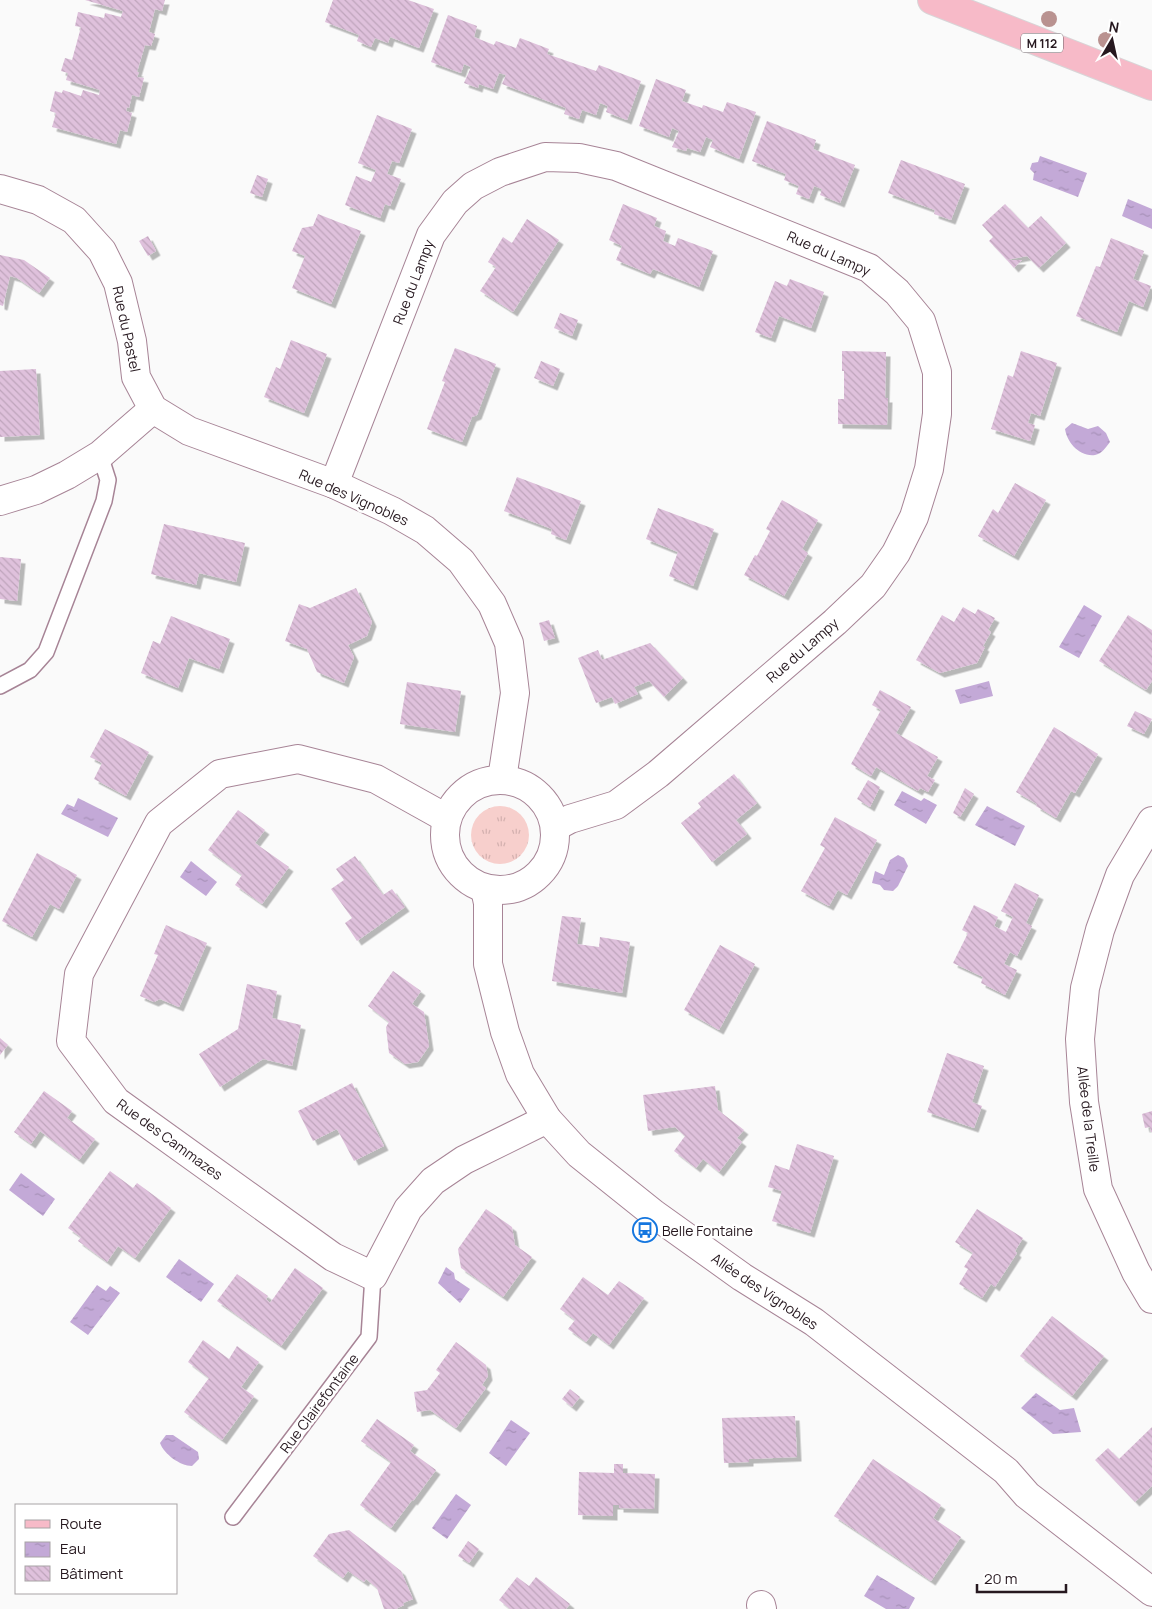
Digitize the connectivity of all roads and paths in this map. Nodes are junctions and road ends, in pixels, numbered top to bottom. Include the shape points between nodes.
1 (932, 0) edge
2 (1152, 86) edge
3 (0, 189) edge
4 (153, 409) junction
5 (100, 455) junction
6 (334, 484) junction
7 (0, 501) edge
8 (0, 686) edge
9 (502, 779) junction
10 (446, 818) junction
11 (1152, 821) edge
12 (555, 827) junction
13 (485, 888) junction
14 (547, 1119) junction
15 (373, 1276) junction
16 (1152, 1299) edge
17 (233, 1517) dead end
18 (1152, 1592) edge

1 - 2 main road, M 112
3 - 4 street, Rue du Pastel via 38,200 74,220 102,251 118,283 132,341 136,377
4 - 5 street
4 - 6 street, Rue des Vignobles via 189,431
5 - 7 street via 36,490
5 - 8 lane via 108,480 104,501 46,652 30,670
6 - 9 street, Rue des Vignobles via 425,530 462,561 492,604 509,643 515,693
6 - 12 street, Rue du Lampy via 431,235 455,202 473,186 500,172 545,157 579,158 616,166 870,268 897,292 922,322 937,372 937,414 929,469 914,517 896,553 873,586 658,774 616,805
9 - 10 street via 484,782 468,790 455,802
9 - 12 street via 520,783 537,793 549,808
10 - 13 street via 444,835 451,861 468,881
10 - 15 street, Rue des Cammazes via 376,778 298,759 220,774 159,823 79,974 71,1041 116,1101 333,1256
11 - 16 street, Allée de la Treille via 1120,875 1100,930 1085,988 1080,1039 1084,1102 1098,1189
12 - 13 street via 555,845 537,876 521,886 503,890
13 - 14 street, Allée des Vignobles via 488,964 505,1032 520,1074
14 - 15 street via 464,1160 433,1181 408,1209
14 - 18 street, Allée des Vignobles via 579,1154 654,1214 742,1277 814,1322 1006,1471 1027,1496
15 - 17 lane, Rue Clairefontaine via 369,1337

